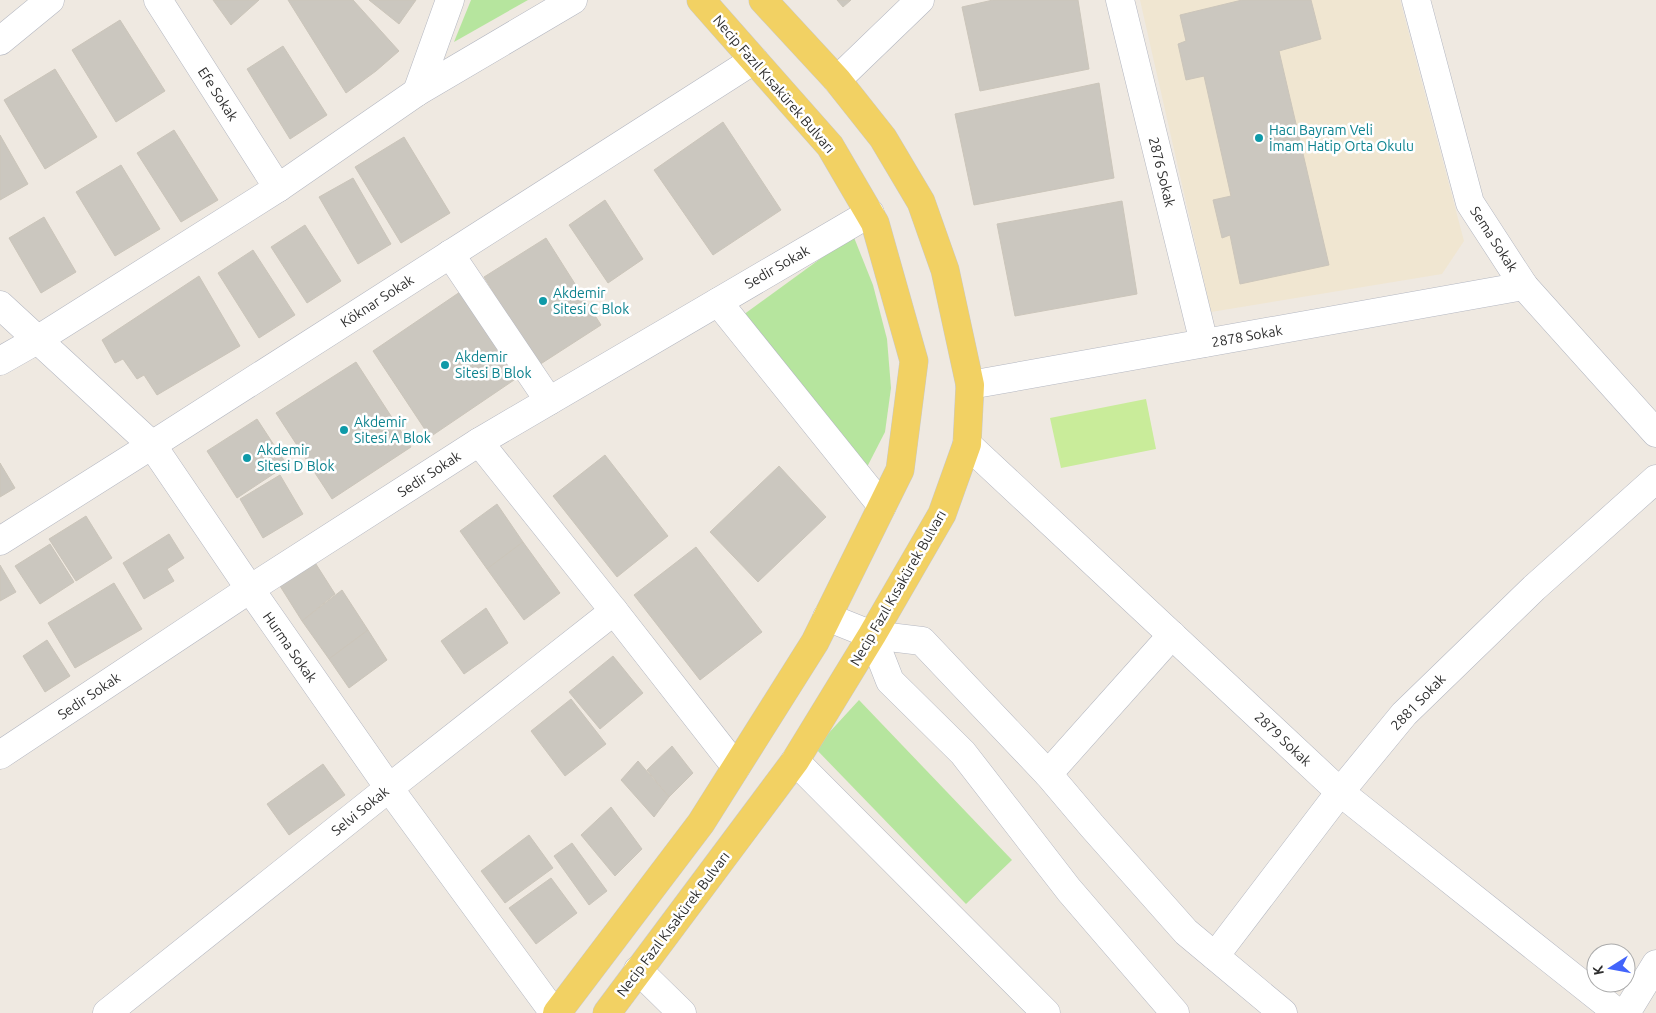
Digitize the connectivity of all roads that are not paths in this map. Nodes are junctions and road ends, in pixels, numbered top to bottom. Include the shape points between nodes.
1 (50, 0) edge
2 (158, 0) edge
3 (450, 0) edge
4 (573, 0) edge
5 (701, 0) edge
6 (763, 0) edge
7 (920, 0) edge
8 (1120, 0) edge
9 (1416, 0) edge
10 (0, 41) edge
11 (754, 60) junction
12 (837, 80) junction
13 (417, 92) junction
14 (278, 188) junction
15 (870, 213) junction
16 (450, 254) junction
17 (1524, 286) junction
18 (718, 302) junction
19 (0, 305) edge
20 (37, 340) junction
21 (1204, 343) junction
22 (0, 361) edge
23 (970, 385) junction
24 (549, 401) junction
25 (1656, 433) edge
26 (479, 442) junction
27 (967, 444) junction
28 (152, 445) junction
29 (1656, 479) edge
30 (882, 506) junction
31 (0, 541) edge
32 (250, 589) junction
33 (614, 611) junction
34 (827, 617) junction
35 (872, 635) junction
36 (1172, 635) junction
37 (0, 755) edge
38 (795, 761) junction
39 (736, 767) junction
40 (1048, 774) junction
41 (389, 788) junction
42 (1340, 792) junction
43 (1215, 956) junction
44 (1656, 964) edge
45 (638, 970) junction
46 (107, 1013) edge
47 (555, 1013) edge
48 (606, 1013) edge
49 (682, 1013) edge
50 (1046, 1013) edge
51 (1174, 1013) edge
52 (1283, 1013) edge
53 (1618, 1013) edge
54 (1626, 1013) edge

1 - 10 street
2 - 14 street, Efe Sokak
3 - 13 street
4 - 13 street
5 - 11 main road, Necip Fazıl Kısakürek Bulvarı
6 - 12 main road, Necip Fazıl Kısakürek Bulvarı
7 - 12 street
8 - 21 street, 2876 Sokak
9 - 17 street, Sema Sokak via 1470,203
11 - 15 main road, Necip Fazıl Kısakürek Bulvarı via 830,146
11 - 16 street, Köknar Sokak
12 - 23 main road, Necip Fazıl Kısakürek Bulvarı via 883,138 921,202 944,270
13 - 14 street
14 - 20 street
15 - 18 street, Sedir Sokak
15 - 30 main road, Necip Fazıl Kısakürek Bulvarı via 914,361 900,470
16 - 24 street
16 - 28 street, Köknar Sokak
17 - 21 street, 2878 Sokak
17 - 25 street, Sema Sokak
18 - 24 street, Sedir Sokak
18 - 30 street
19 - 20 street, Hurma Sokak
20 - 22 street
20 - 28 street, Hurma Sokak
21 - 23 street, 2878 Sokak
23 - 27 main road, Necip Fazıl Kısakürek Bulvarı
24 - 26 street, Sedir Sokak
26 - 32 street, Sedir Sokak
26 - 33 street
27 - 35 main road, Necip Fazıl Kısakürek Bulvarı via 942,514
27 - 36 street, 2879 Sokak
28 - 31 street, Köknar Sokak
28 - 32 street, Hurma Sokak
29 - 42 street, 2881 Sokak via 1534,588 1404,714
30 - 34 main road, Necip Fazıl Kısakürek Bulvarı
32 - 37 street, Sedir Sokak
32 - 41 street, Hurma Sokak
33 - 39 street
33 - 41 street, Selvi Sokak
34 - 35 street
34 - 39 main road, Necip Fazıl Kısakürek Bulvarı via 815,642
35 - 38 main road, Necip Fazıl Kısakürek Bulvarı
35 - 40 street via 922,641
35 - 51 street via 890,681 963,753 1068,890
36 - 40 street
36 - 42 street, 2879 Sokak
38 - 45 main road, Necip Fazıl Kısakürek Bulvarı
38 - 50 street
39 - 47 main road, Necip Fazıl Kısakürek Bulvarı via 701,823
40 - 43 street via 1186,932
41 - 46 street, Selvi Sokak
41 - 47 street, Hurma Sokak
42 - 43 street, 2881 Sokak
42 - 53 street, 2879 Sokak
43 - 52 street
44 - 54 street
45 - 48 main road, Necip Fazıl Kısakürek Bulvarı
45 - 49 street

